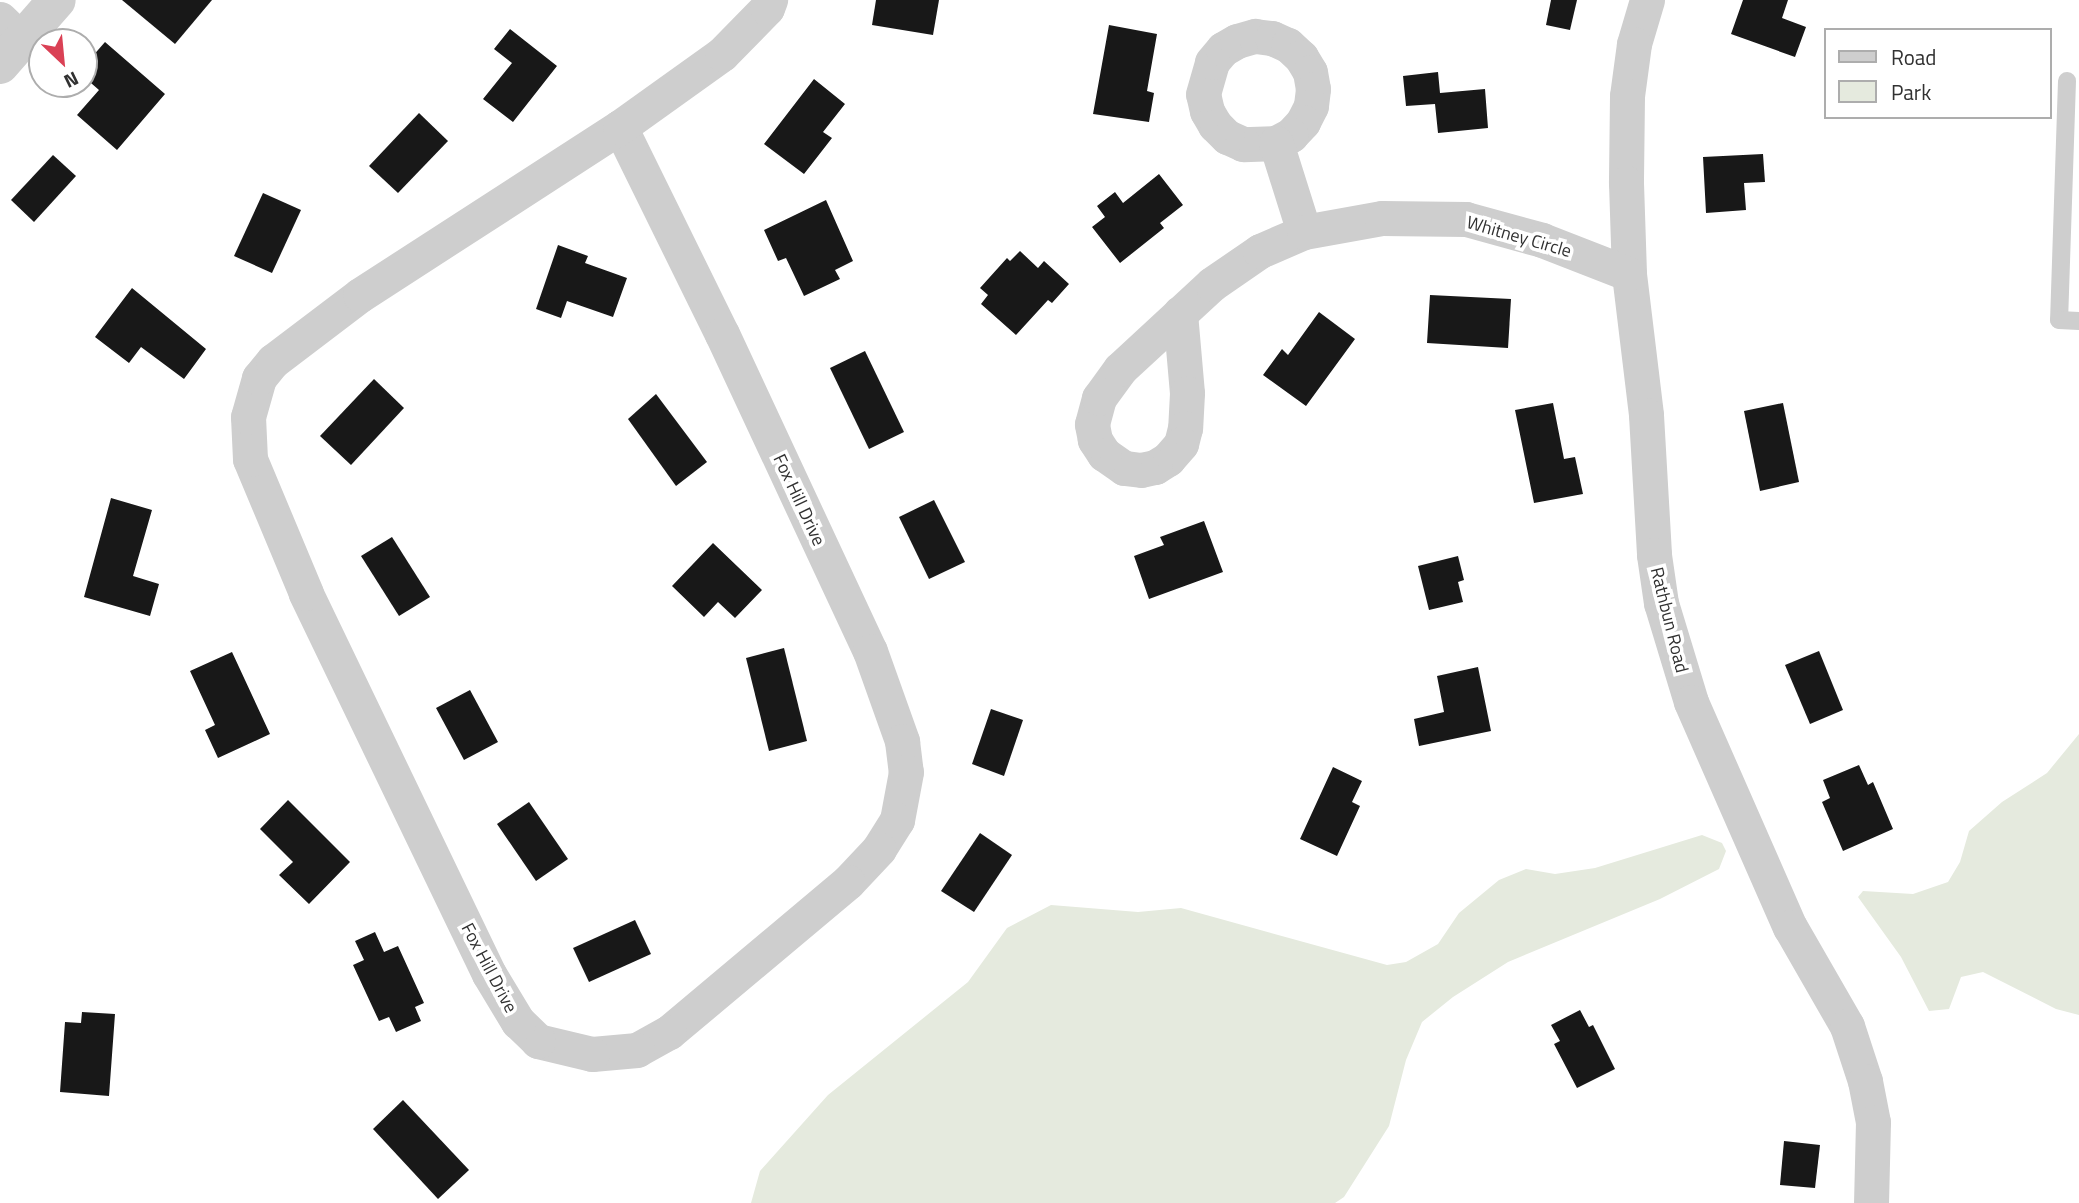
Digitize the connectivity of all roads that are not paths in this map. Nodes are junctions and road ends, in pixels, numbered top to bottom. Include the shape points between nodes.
1 (57, 0) edge
2 (771, 0) edge
3 (1647, 0) edge
4 (7, 41) edge
5 (2067, 81) dead end
6 (620, 127) junction
7 (1276, 143) dead end
8 (1304, 232) junction
9 (1629, 274) junction
10 (1180, 313) dead end
11 (2079, 321) edge
12 (1871, 1203) edge

1 - 4 street
2 - 6 street, Fox Hill Drive via 722,54
3 - 9 street, Rathbun Road via 1634,44 1627,96
5 - 11 lane via 2059,320
6 - 6 street, Fox Hill Drive via 359,295 273,361 259,377 248,417 250,459 306,593 489,974 518,1022 538,1041 592,1054 637,1050 669,1032 848,882 879,849 897,820 906,772 902,741 870,651
7 - 8 street
8 - 9 street, Whitney Circle via 1382,218 1466,219 1542,240
8 - 10 street, Whitney Circle via 1260,251
9 - 12 street, Rathbun Road via 1661,603 1691,702 1790,927 1847,1026 1873,1122

